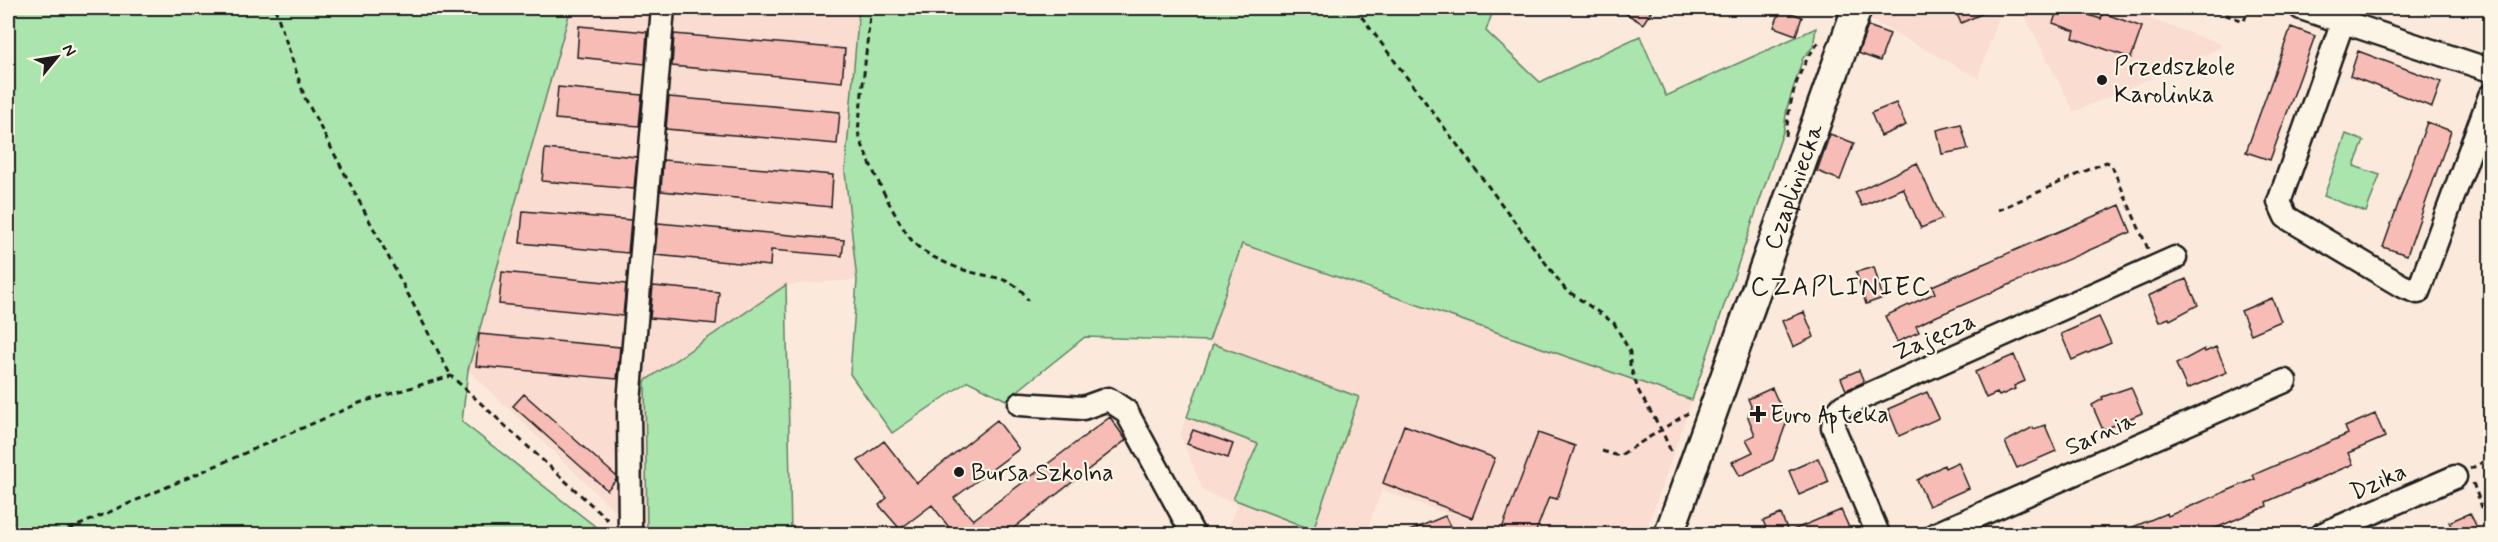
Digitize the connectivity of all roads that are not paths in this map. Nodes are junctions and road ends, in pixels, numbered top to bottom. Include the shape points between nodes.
1 (663, 8) edge
2 (1857, 8) edge
3 (2301, 8) edge
4 (2343, 21) junction
5 (2490, 70) edge
6 (2490, 96) edge
7 (2166, 263) road end
8 (2285, 381) dead end
9 (1020, 404) dead end
10 (2464, 478) road end
11 (623, 531) edge
12 (1192, 534) edge
13 (1669, 534) edge
14 (1878, 534) edge
15 (1936, 534) edge
16 (2323, 534) edge

1 - 11 street via 629,402
2 - 13 main road, Czapliniecka
3 - 4 street
4 - 5 street
4 - 6 street via 2279,202 2286,217 2402,286 2418,292
7 - 14 street, Zajęcza via 1843,405 1834,415 1833,427
8 - 15 street, Sarnia
9 - 12 street via 1083,408 1108,399 1126,411
10 - 16 street, Dzika

